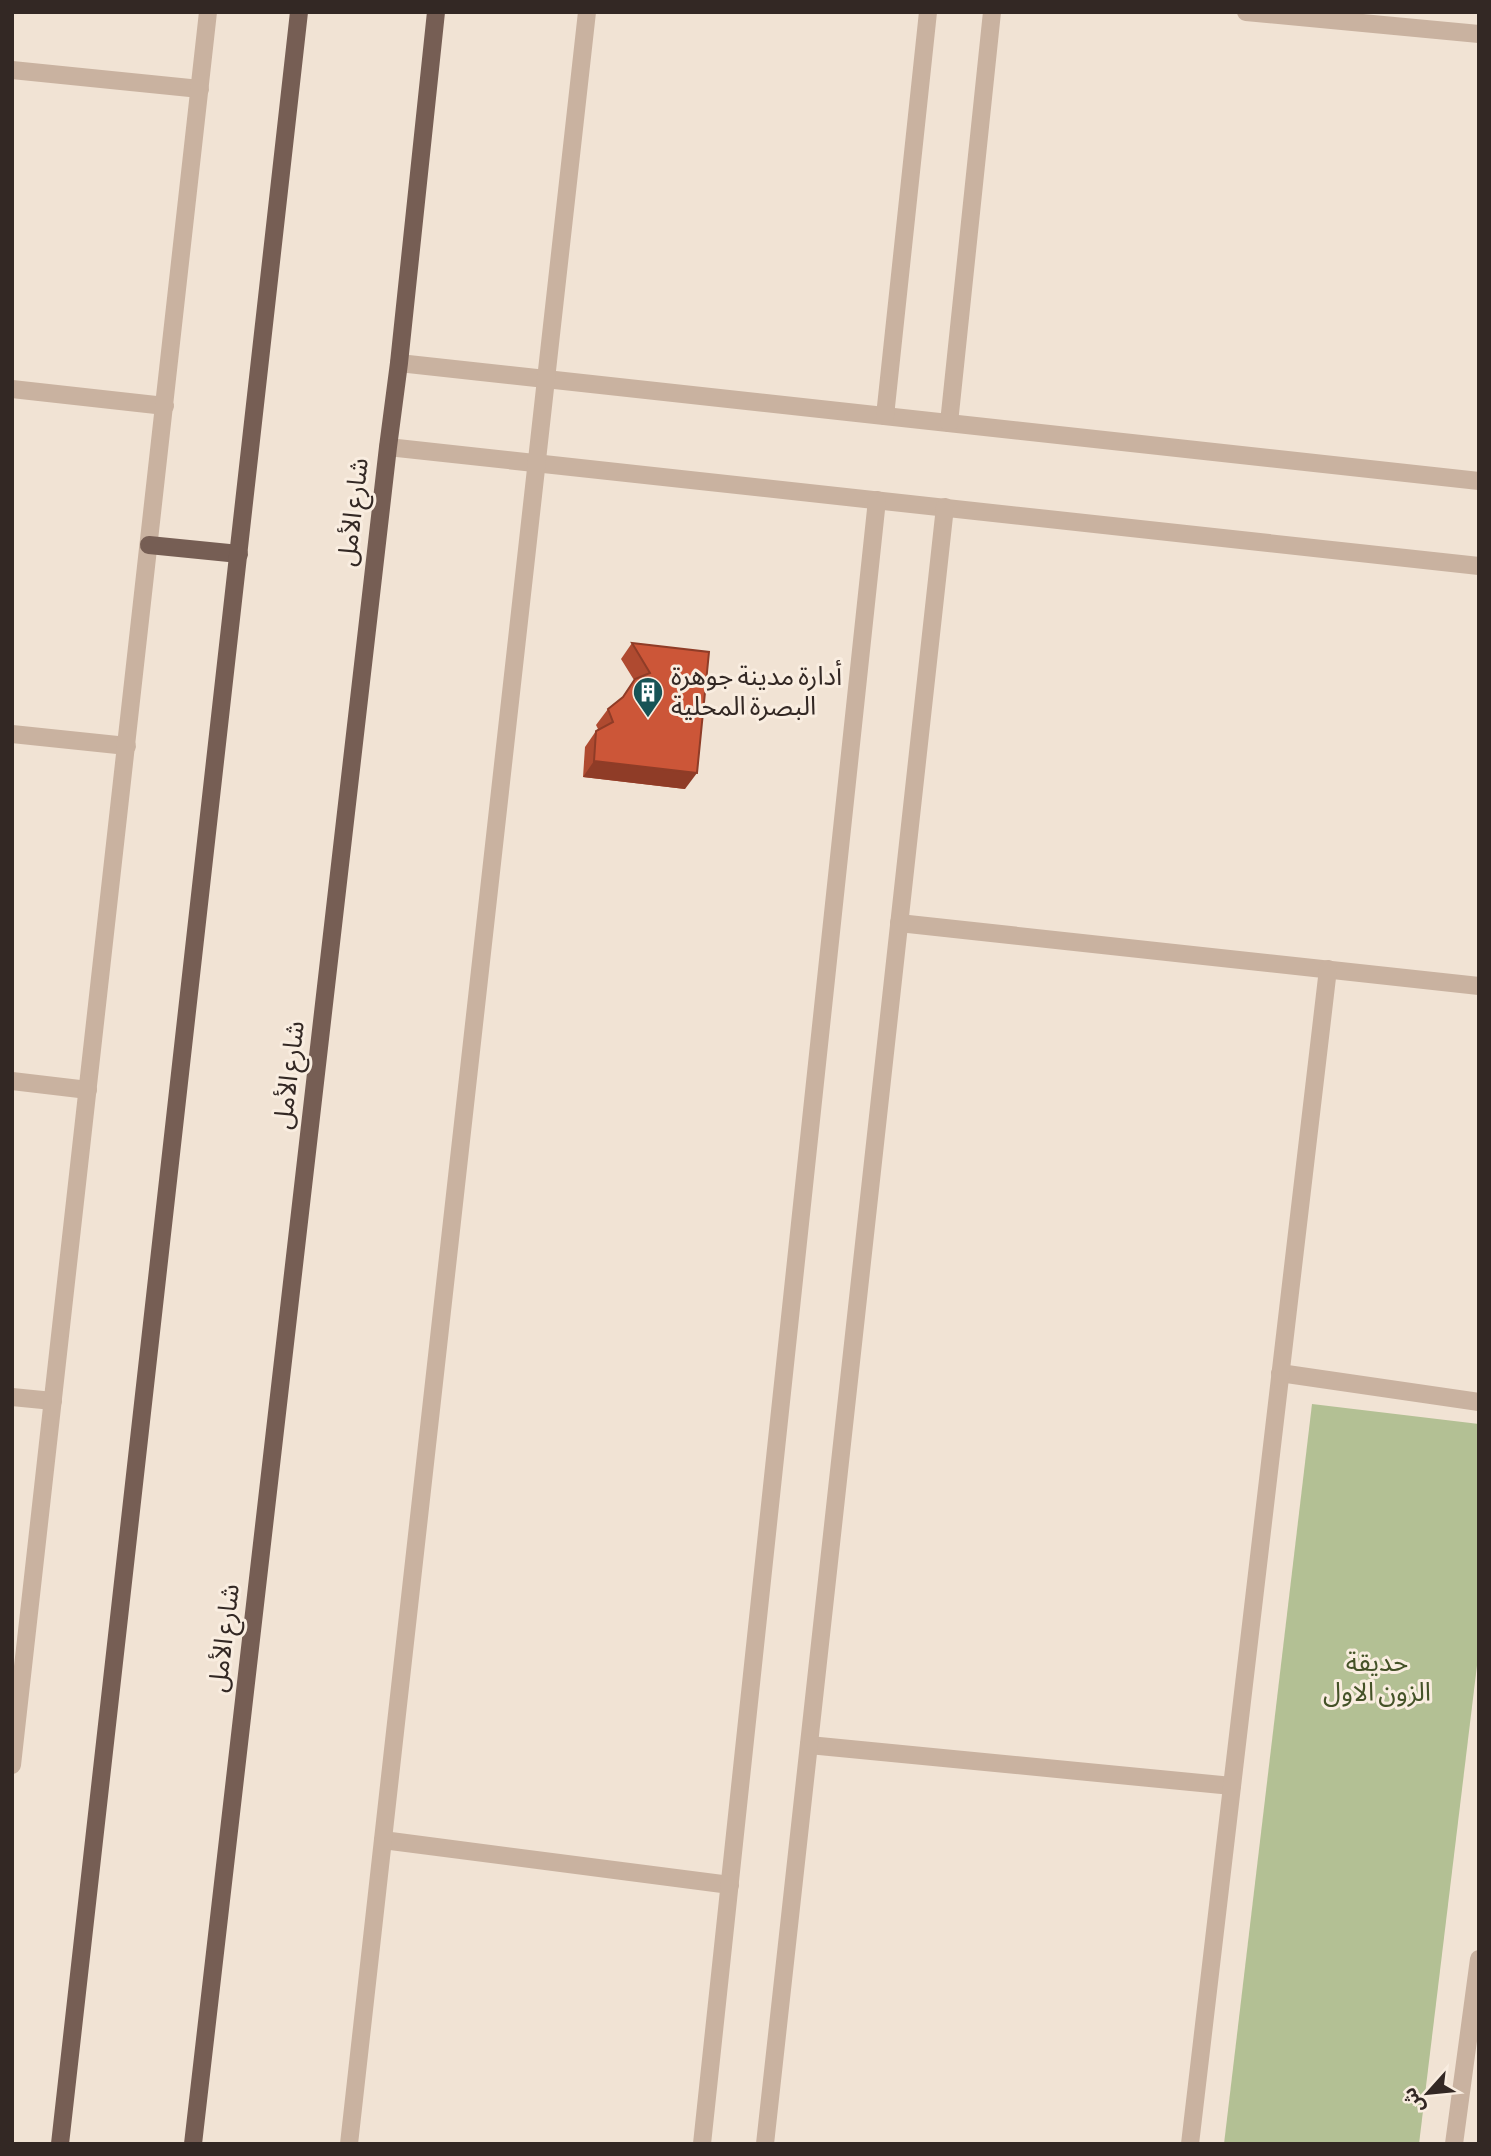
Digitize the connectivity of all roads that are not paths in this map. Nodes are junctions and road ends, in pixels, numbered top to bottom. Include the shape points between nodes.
1 (208, 12) edge
2 (299, 12) edge
3 (436, 12) edge
4 (587, 12) edge
5 (928, 12) edge
6 (992, 12) edge
7 (1246, 12) edge
8 (1427, 21) edge
9 (1479, 34) edge
10 (12, 70) edge
11 (200, 89) junction
12 (400, 363) junction
13 (546, 379) junction
14 (12, 389) edge
15 (165, 406) junction
16 (885, 416) junction
17 (949, 423) junction
18 (388, 447) junction
19 (537, 463) junction
20 (1479, 481) edge
21 (877, 500) junction
22 (945, 508) junction
23 (149, 545) junction
24 (239, 554) junction
25 (1479, 566) edge
26 (12, 734) edge
27 (127, 746) junction
28 (899, 923) junction
29 (1328, 969) junction
30 (1479, 986) edge
31 (12, 1081) edge
32 (88, 1090) junction
33 (1280, 1373) junction
34 (12, 1397) edge
35 (53, 1401) junction
36 (1479, 1402) edge
37 (809, 1745) junction
38 (12, 1765) edge
39 (1232, 1786) junction
40 (383, 1840) junction
41 (730, 1885) junction
42 (1479, 1959) edge
43 (60, 2144) edge
44 (194, 2144) edge
45 (349, 2144) edge
46 (702, 2144) edge
47 (765, 2144) edge
48 (1191, 2144) edge
49 (1454, 2144) edge

1 - 11 street
2 - 24 main road
3 - 12 main road, شارع الأمل
4 - 13 street
5 - 16 street
6 - 17 street
7 - 8 street
8 - 9 street
10 - 11 street
11 - 15 street
12 - 13 street
12 - 18 main road, شارع الأمل
13 - 16 street
13 - 19 street
14 - 15 street
15 - 23 street
16 - 17 street
17 - 20 street
18 - 19 street
18 - 44 main road, شارع الأمل
19 - 21 street
19 - 40 street
21 - 22 street
21 - 41 street
22 - 25 street
22 - 28 street
23 - 24 main road
23 - 27 street
24 - 43 main road
26 - 27 street
27 - 32 street
28 - 29 street
28 - 37 street
29 - 30 street
29 - 33 street
31 - 32 street
32 - 35 street
33 - 36 street
33 - 39 street
34 - 35 street
35 - 38 street
37 - 39 street
37 - 47 street
39 - 48 street
40 - 41 street
40 - 45 street
41 - 46 street
42 - 49 street

